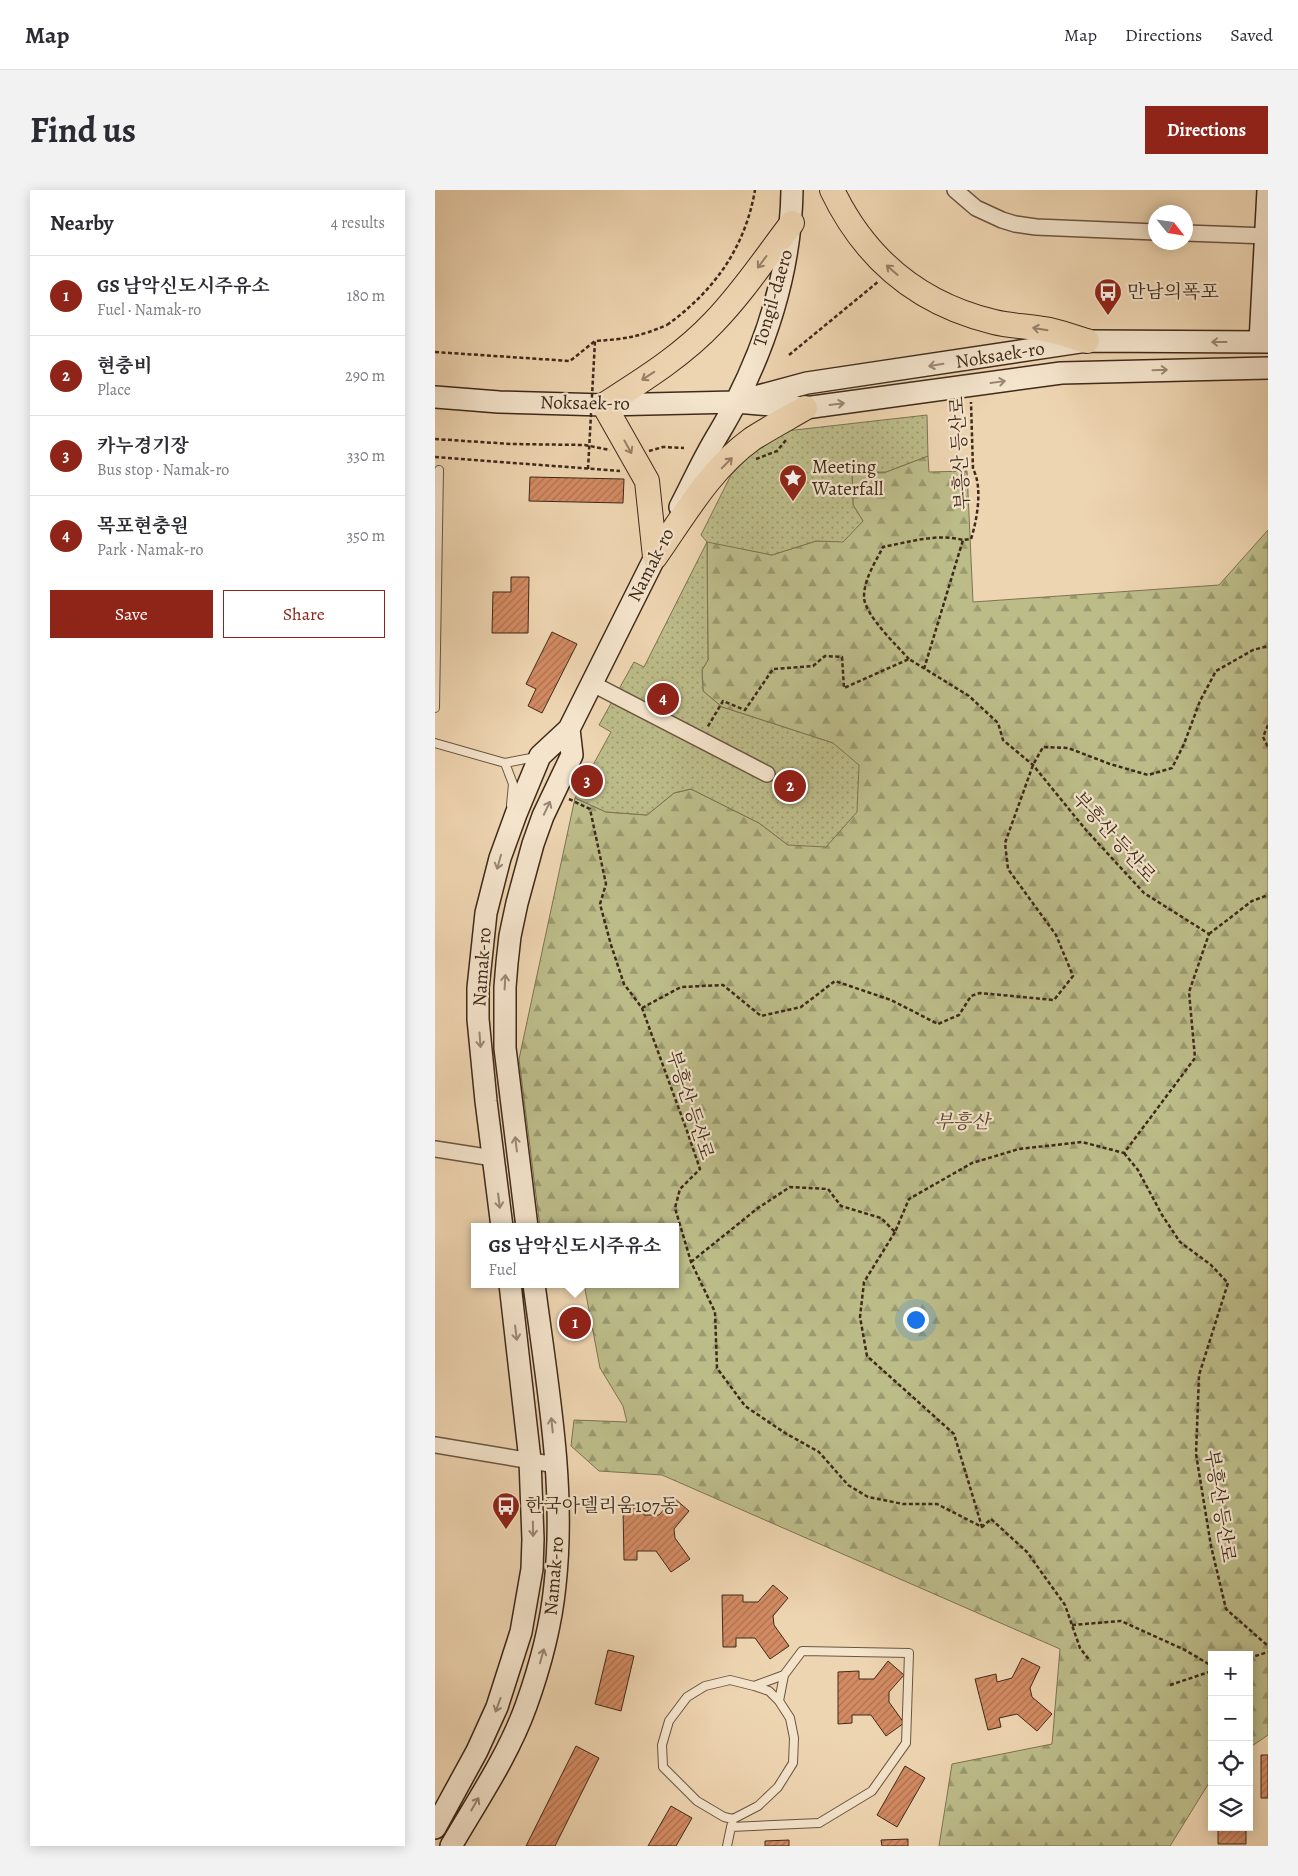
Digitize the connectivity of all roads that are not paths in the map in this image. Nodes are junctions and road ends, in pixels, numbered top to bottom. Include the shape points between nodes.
1 (792, 190) edge
2 (832, 190) edge
3 (955, 190) edge
4 (1268, 190) edge
5 (792, 223) junction
6 (1148, 232) edge
7 (1193, 233) edge
8 (1267, 236) edge
9 (1087, 341) junction
10 (1264, 342) edge
11 (1268, 368) edge
12 (435, 397) edge
13 (736, 402) junction
14 (604, 405) junction
15 (805, 408) junction
16 (439, 470) dead end
17 (655, 557) junction
18 (591, 683) junction
19 (435, 708) edge
20 (569, 729) junction
21 (435, 743) edge
22 (540, 756) junction
23 (505, 763) junction
24 (767, 774) dead end
25 (510, 829) junction
26 (435, 1149) edge
27 (493, 1158) junction
28 (501, 1223) edge
29 (527, 1223) edge
30 (510, 1288) edge
31 (534, 1288) edge
32 (435, 1445) edge
33 (531, 1460) junction
34 (556, 1464) junction
35 (784, 1675) junction
36 (753, 1686) junction
37 (779, 1701) junction
38 (732, 1823) junction
39 (435, 1828) edge
40 (451, 1846) edge
41 (727, 1846) edge

1 - 5 street, Tongil-daero
9 -> 2 main road via 1045,329 996,323 971,316 919,292 880,260 850,224
3 - 6 street via 976,208 1015,224
4 - 8 street
5 - 13 street, Tongil-daero via 784,272 769,325
5 -> 14 main road via 713,323 656,371
7 - 8 street
8 - 10 street
10 -> 9 street, Noksaek-ro
9 -> 13 street, Noksaek-ro via 807,384
15 -> 11 street, Noksaek-ro via 1061,373
12 - 14 street, Noksaek-ro
13 - 14 street, Noksaek-ro
13 - 15 street, Noksaek-ro
13 - 17 street, Namak-ro
14 -> 17 main road via 647,481
17 -> 15 main road via 706,484 730,459 751,440
16 - 19 lane
17 - 18 street, Namak-ro
18 - 20 street, Namak-ro
18 - 24 street
20 - 22 street, Namak-ro
29 -> 20 street, Namak-ro via 505,1048 505,987 510,936 533,844 572,755
21 - 23 lane
22 - 23 lane
22 - 25 street, Namak-ro
23 - 25 lane via 513,784
25 -> 27 street, Namak-ro via 486,913 478,988 480,1047
26 - 27 street
27 -> 28 street, Namak-ro
30 -> 33 street, Namak-ro
34 -> 31 street, Namak-ro
32 - 33 street
33 - 34 street
33 -> 39 street, Namak-ro via 532,1569 514,1659 488,1731
40 -> 34 street, Namak-ro via 515,1733 545,1644 559,1535
35 - 36 lane
35 - 37 lane
35 - 38 lane via 802,1651 909,1653 906,1743 872,1791 819,1823
36 - 37 lane via 769,1691
36 - 38 lane via 730,1680 705,1686 693,1693 669,1721 662,1745 663,1767 697,1801
37 - 38 lane via 790,1718 794,1738 793,1763 778,1787 759,1806
38 - 41 lane

